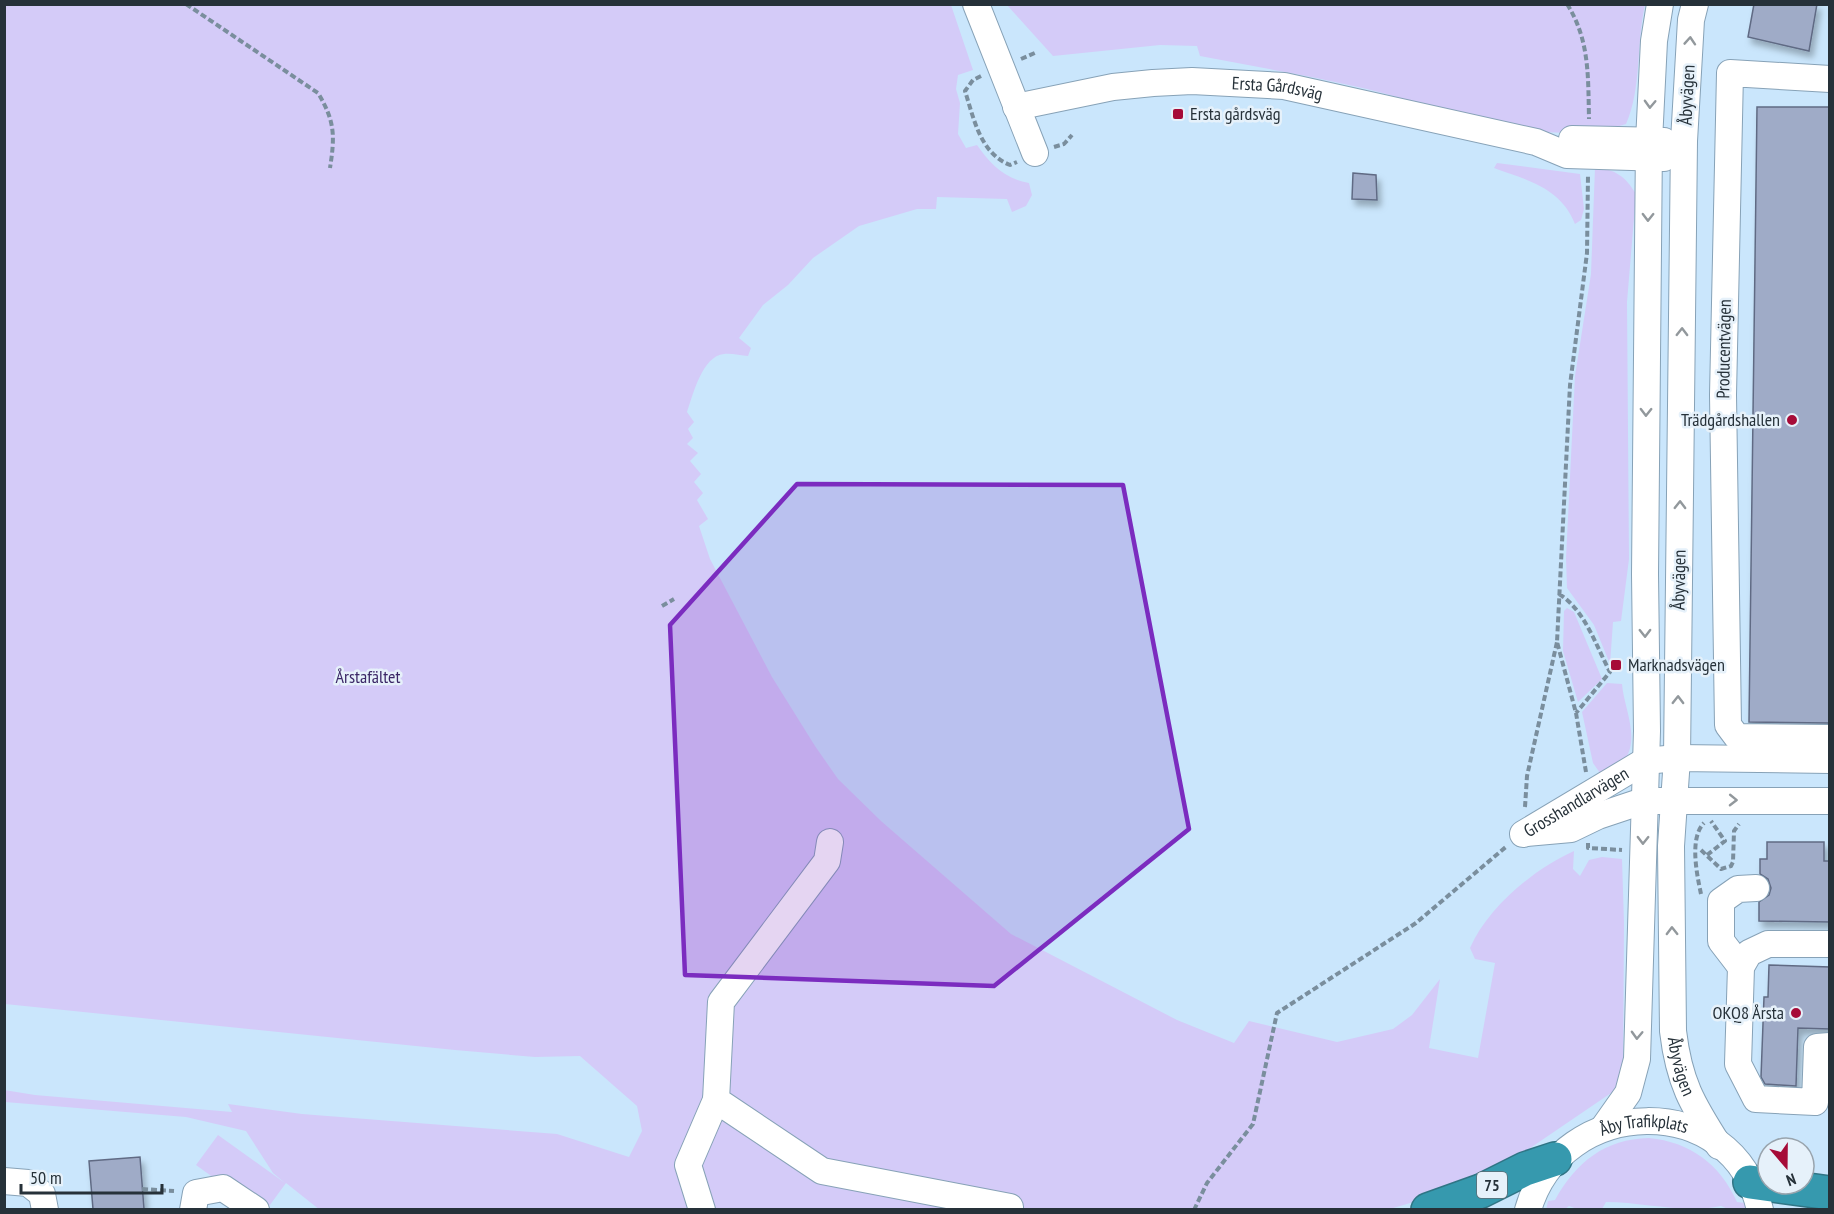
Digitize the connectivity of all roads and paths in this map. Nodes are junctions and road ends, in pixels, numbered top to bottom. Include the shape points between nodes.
1 (186, 4) edge
2 (976, 4) edge
3 (1567, 4) edge
4 (1660, 4) edge
5 (1695, 4) edge
6 (1830, 79) edge
7 (964, 91) dead end
8 (1016, 107) junction
9 (1589, 129) dead end
10 (1649, 150) junction
11 (1684, 150) junction
12 (1035, 153) joint
13 (330, 168) dead end
14 (1588, 171) dead end
15 (1559, 594) junction
16 (674, 599) dead end
17 (662, 606) dead end
18 (1557, 642) junction
19 (1576, 713) junction
20 (1830, 738) edge
21 (1677, 758) junction
22 (1830, 760) edge
23 (1646, 761) junction
24 (1587, 778) dead end
25 (1674, 799) junction
26 (1644, 801) junction
27 (1830, 801) edge
28 (1743, 822) dead end
29 (1523, 834) junction
30 (1734, 837) junction
31 (1725, 841) junction
32 (830, 842) dead end
33 (1588, 848) dead end
34 (1622, 850) dead end
35 (1701, 850) dead end
36 (1707, 855) junction
37 (1756, 888) dead end
38 (1701, 898) dead end
39 (1830, 944) edge
40 (1741, 967) junction
41 (1830, 1046) edge
42 (716, 1100) junction
43 (1604, 1127) junction
44 (1719, 1146) junction
45 (1555, 1159) junction
46 (4, 1181) edge
47 (142, 1189) dead end
48 (1830, 1193) edge
49 (1756, 1198) edge
50 (195, 1201) edge
51 (1530, 1204) edge
52 (1010, 1208) dead end
53 (45, 1209) edge
54 (256, 1209) edge
55 (702, 1209) edge
56 (1194, 1209) edge
57 (1428, 1209) edge

1 - 13 path via 318,93 330,113 334,139
2 - 8 street
3 - 9 path via 1583,35 1588,61
4 -> 10 street, Åbyvägen via 1654,41
11 -> 5 street, Åbyvägen
6 - 20 street, Producentvägen via 1730,74 1723,395 1728,726 1737,737
7 - 12 path via 983,142 996,159 1010,165
8 - 10 street, Ersta Gårdsväg via 1153,83 1284,86 1536,142 1570,139
8 - 12 street
10 - 11 street, Ersta Gårdsväg
10 -> 23 street, Åbyvägen
21 -> 11 street, Åbyvägen
14 - 15 path via 1587,253 1570,385
15 - 18 path
15 - 19 path via 1578,611 1610,672
16 - 17 path
18 - 19 path
18 - 29 path via 1527,776
19 - 24 path
21 - 22 street, Grosshandlarvägen
21 - 23 street, Grosshandlarvägen
21 - 25 street, Åbyvägen
23 - 26 street, Åbyvägen
23 - 29 street, Grosshandlarvägen
25 - 26 street, Grosshandlarvägen
25 -> 27 street, Grosshandlarvägen
44 -> 25 street, Åbyvägen via 1690,1101 1676,1055 1671,846
26 - 29 street, Grosshandlarvägen via 1571,829
26 -> 43 street, Åbyvägen via 1636,1059 1628,1093
28 - 30 path via 1735,827
29 - 56 path via 1416,923 1277,1013 1253,1124 1207,1183
30 - 31 path
30 - 36 path via 1731,866 1721,869
31 - 36 path
31 - 38 path via 1711,821 1701,826 1696,873
32 - 42 street via 827,861 721,1002
33 - 34 path
35 - 36 path
37 - 40 street via 1738,889 1721,901 1721,940
39 - 40 street via 1768,944 1749,953
40 - 41 street via 1738,1064 1756,1099 1815,1102 1817,1047
42 - 52 street via 822,1171
42 - 55 street via 688,1166
43 - 44 street, Åby Trafikplats via 1664,1121
43 - 45 street, Åby Trafikplats via 1585,1135
44 - 49 street, Åby Trafikplats via 1736,1162
45 - 51 street, Åby Trafikplats
45 - 57 highway, 75
46 - 53 street via 28,1183 42,1194
47 - 50 path
48 - 49 highway
50 - 54 street via 223,1188

